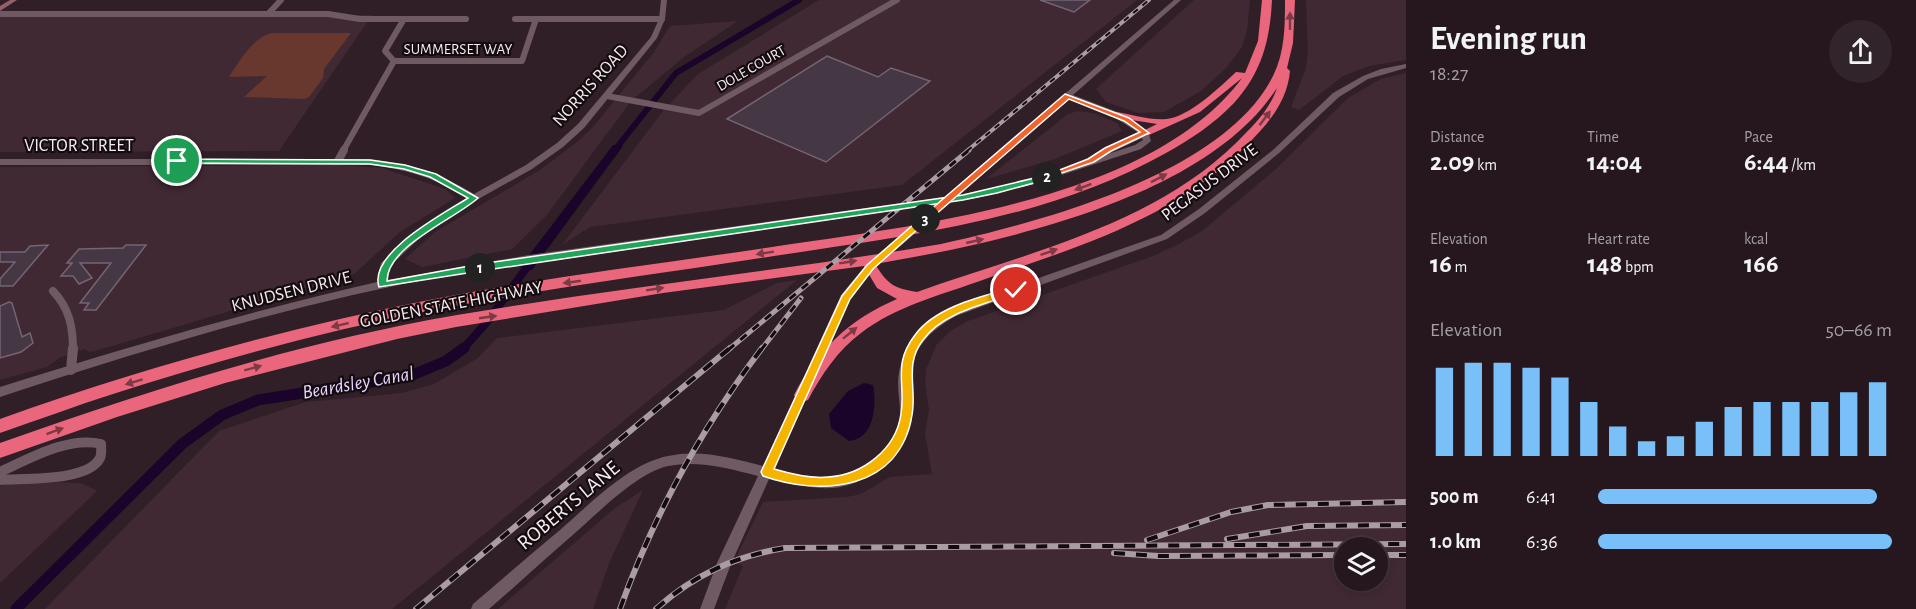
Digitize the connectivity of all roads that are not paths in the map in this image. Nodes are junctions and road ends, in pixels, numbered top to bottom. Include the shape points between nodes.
1 (7, 0) edge
2 (14, 0) edge
3 (281, 0) edge
4 (664, 0) edge
5 (897, 0) edge
6 (1178, 0) edge
7 (1267, 0) edge
8 (1290, 0) edge
9 (0, 2) edge
10 (0, 9) edge
11 (0, 14) edge
12 (268, 14) junction
13 (404, 19) junction
14 (466, 19) dead end
15 (515, 19) dead end
16 (536, 19) junction
17 (662, 19) junction
18 (1259, 55) junction
19 (1285, 59) junction
20 (394, 61) junction
21 (1406, 66) edge
22 (607, 96) junction
23 (1068, 96) junction
24 (1118, 115) junction
25 (1175, 120) junction
26 (1145, 133) junction
27 (338, 161) junction
28 (0, 162) edge
29 (474, 198) junction
30 (870, 267) junction
31 (382, 285) junction
32 (53, 291) dead end
33 (924, 295) junction
34 (71, 370) junction
35 (0, 393) edge
36 (802, 396) junction
37 (0, 426) edge
38 (0, 451) edge
39 (0, 472) edge
40 (767, 472) junction
41 (0, 480) edge
42 (478, 609) edge
43 (707, 609) edge

1 - 9 main road
2 - 10 main road
3 - 12 street
4 - 17 street, NORRIS ROAD
5 - 22 street, DOLE COURT via 699,113
6 - 23 street
7 - 18 highway, GOLDEN STATE HIGHWAY
19 -> 8 highway, GOLDEN STATE HIGHWAY via 1290,38
11 - 12 street
12 - 13 street
13 - 14 street
13 - 20 street via 385,51
15 - 16 street
16 - 17 street
16 - 20 street, SUMMERSET WAY via 522,61
17 - 22 street, NORRIS ROAD via 648,46
18 - 25 highway via 1218,95
18 -> 37 highway, GOLDEN STATE HIGHWAY via 1239,90 1199,127 1160,153 1119,173 1050,199 943,225 534,287 383,315 253,346
33 -> 19 highway via 1094,236 1175,196 1222,164 1267,118 1284,86
38 -> 19 highway, GOLDEN STATE HIGHWAY via 196,383 379,337 681,285 918,252 1016,231 1123,195 1219,143 1251,115 1275,83
20 - 27 street
21 - 40 street, PEGASUS DRIVE via 1374,73 1345,87 1268,158 1194,219 1172,232 1146,245 939,319 919,337 911,352 905,370 906,423 897,444 878,464 852,478 828,483
22 - 29 street, NORRIS ROAD via 560,145
23 - 24 street
23 - 30 street
24 - 25 highway via 1146,121
24 - 26 street
25 - 26 highway
26 - 31 street, KNUDSEN DRIVE via 1144,144 1031,182 976,195 546,256
27 - 28 street, VICTOR STREET
27 - 29 street, VICTOR STREET via 419,171
29 - 31 street, NORRIS ROAD via 422,231 389,260 382,271
30 - 33 highway via 879,283 892,293
30 - 36 street via 845,298
31 - 34 street, KNUDSEN DRIVE via 259,314
32 - 34 street via 65,304 71,319
36 -> 33 highway via 820,364 847,335 879,313
34 - 35 street, KNUDSEN DRIVE
36 - 40 street
39 - 41 street via 80,442 96,442 103,449 93,465 73,476
40 - 42 street, ROBERTS LANE via 699,458 668,461 639,474 616,489
40 - 43 street

